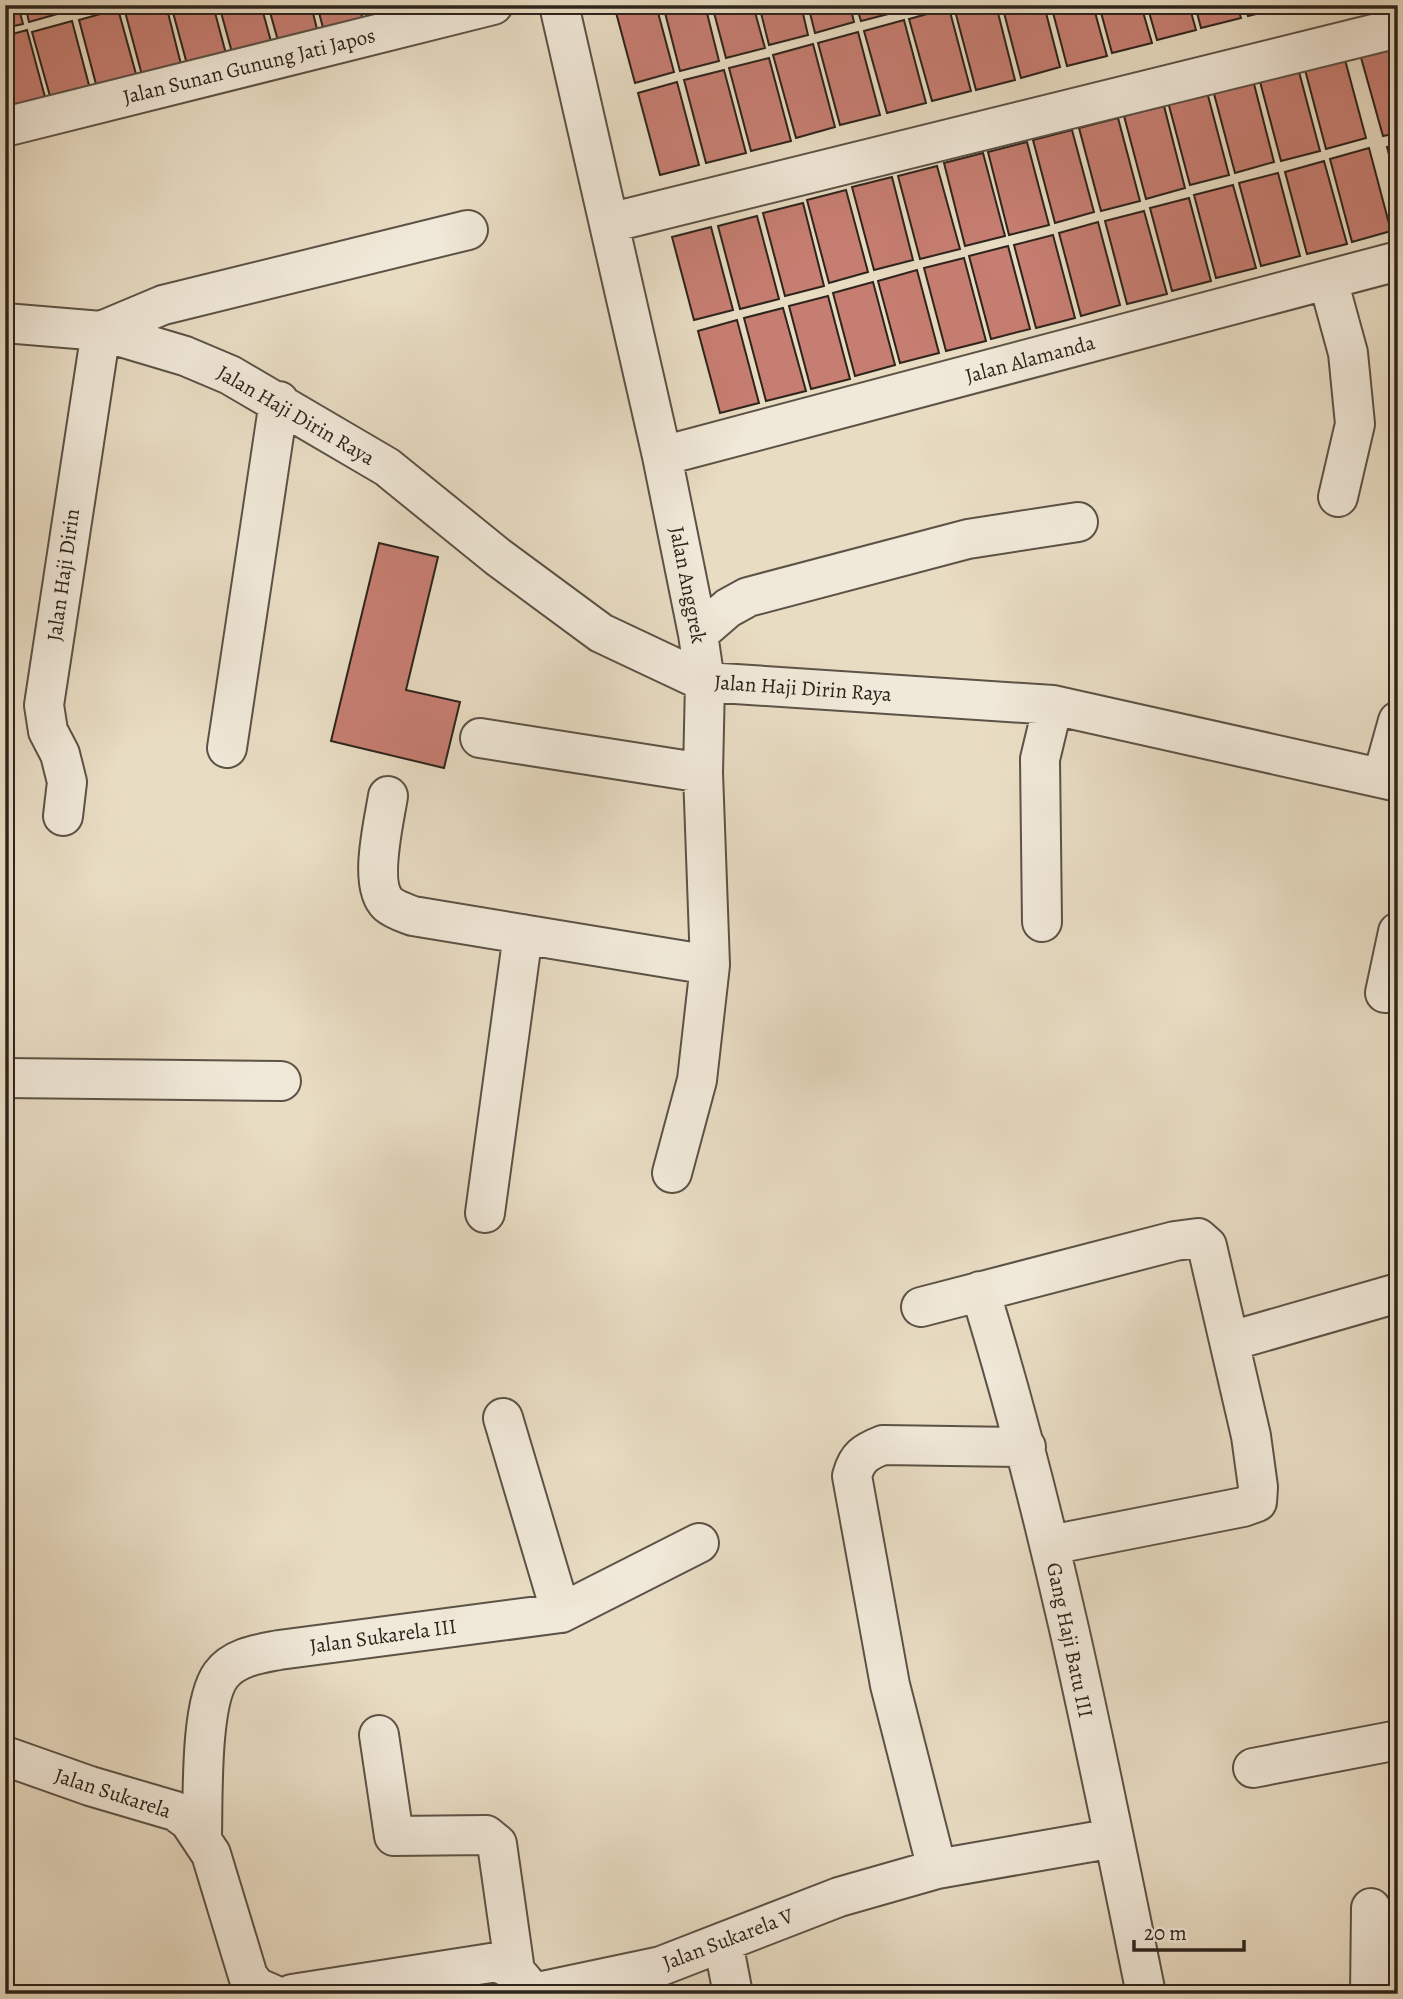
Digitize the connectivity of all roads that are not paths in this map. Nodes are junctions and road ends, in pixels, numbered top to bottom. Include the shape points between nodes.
1 (493, 5) edge
2 (559, 5) edge
3 (1398, 28) edge
4 (5, 127) edge
5 (609, 223) junction
6 (468, 230) dead end
7 (1398, 261) edge
8 (1328, 280) junction
9 (5, 323) edge
10 (101, 331) junction
11 (279, 401) junction
12 (662, 456) junction
13 (1338, 497) dead end
14 (1078, 522) dead end
15 (698, 634) junction
16 (705, 682) junction
17 (1053, 705) junction
18 (1398, 721) edge
19 (481, 737) dead end
20 (227, 748) dead end
21 (703, 773) junction
22 (1390, 780) edge
23 (388, 796) dead end
24 (64, 816) dead end
25 (1042, 922) dead end
26 (1398, 932) edge
27 (523, 934) junction
28 (710, 965) junction
29 (1385, 993) dead end
30 (5, 1078) edge
31 (281, 1081) dead end
32 (672, 1173) dead end
33 (485, 1213) dead end
34 (980, 1291) junction
35 (1398, 1293) edge
36 (921, 1307) dead end
37 (1231, 1341) junction
38 (502, 1418) dead end
39 (1026, 1447) junction
40 (699, 1543) dead end
41 (1050, 1545) junction
42 (561, 1613) junction
43 (379, 1735) dead end
44 (1398, 1740) edge
45 (5, 1756) edge
46 (1253, 1768) dead end
47 (202, 1836) junction
48 (1114, 1838) junction
49 (937, 1869) junction
50 (1371, 1908) dead end
51 (723, 1942) junction
52 (527, 1986) edge
53 (269, 1992) edge
54 (733, 1994) edge
55 (1146, 1994) edge
56 (1370, 1994) edge

1 - 4 street, Jalan Sunan Gunung Jati Japos
2 - 5 street, Jalan Anggrek
3 - 5 street
5 - 12 street, Jalan Anggrek
6 - 10 street via 163,305
7 - 8 street, Jalan Alamanda
8 - 12 street, Jalan Alamanda
8 - 13 street via 1348,354 1355,424
9 - 10 street, Jalan Haji Dirin Raya
10 - 11 street, Jalan Haji Dirin Raya via 185,355
10 - 24 street, Jalan Haji Dirin via 44,705 48,731 67,782
11 - 16 street, Jalan Haji Dirin Raya via 387,467 601,633
11 - 20 street
12 - 15 street, Jalan Anggrek
14 - 15 street via 968,539 748,597
15 - 16 street, Jalan Anggrek
16 - 17 street, Jalan Haji Dirin Raya
16 - 21 street, Jalan Anggrek
17 - 22 street, Jalan Haji Dirin Raya
17 - 25 street via 1040,759
18 - 22 street
19 - 21 street
21 - 28 street, Jalan Anggrek
23 - 27 street via 377,881 388,905 413,916
26 - 29 street
27 - 28 street
27 - 33 street
28 - 32 street, Jalan Anggrek via 697,1080
30 - 31 street
34 - 36 street
34 - 37 street via 1198,1238 1212,1260
34 - 39 street, Gang Haji Batu III
35 - 37 street
37 - 41 street via 1255,1455 1257,1502
38 - 42 street
39 - 41 street, Gang Haji Batu III
39 - 49 street via 883,1446 864,1452 852,1476 890,1685
40 - 42 street, Jalan Sukarela III
41 - 48 street, Gang Haji Batu III
42 - 47 street, Jalan Sukarela III via 279,1650 237,1661 213,1688
43 - 52 street via 394,1836 486,1835 497,1844
44 - 46 street
45 - 47 street, Jalan Sukarela via 175,1811
47 - 53 street, Jalan Sukarela via 239,1954
48 - 49 street, Jalan Sukarela V
48 - 55 street, Gang Haji Batu III
49 - 51 street, Jalan Sukarela V via 839,1896
50 - 56 street
51 - 52 street, Jalan Sukarela V via 661,1966
51 - 54 street
52 - 53 street, Jalan Sukarela via 497,1962

